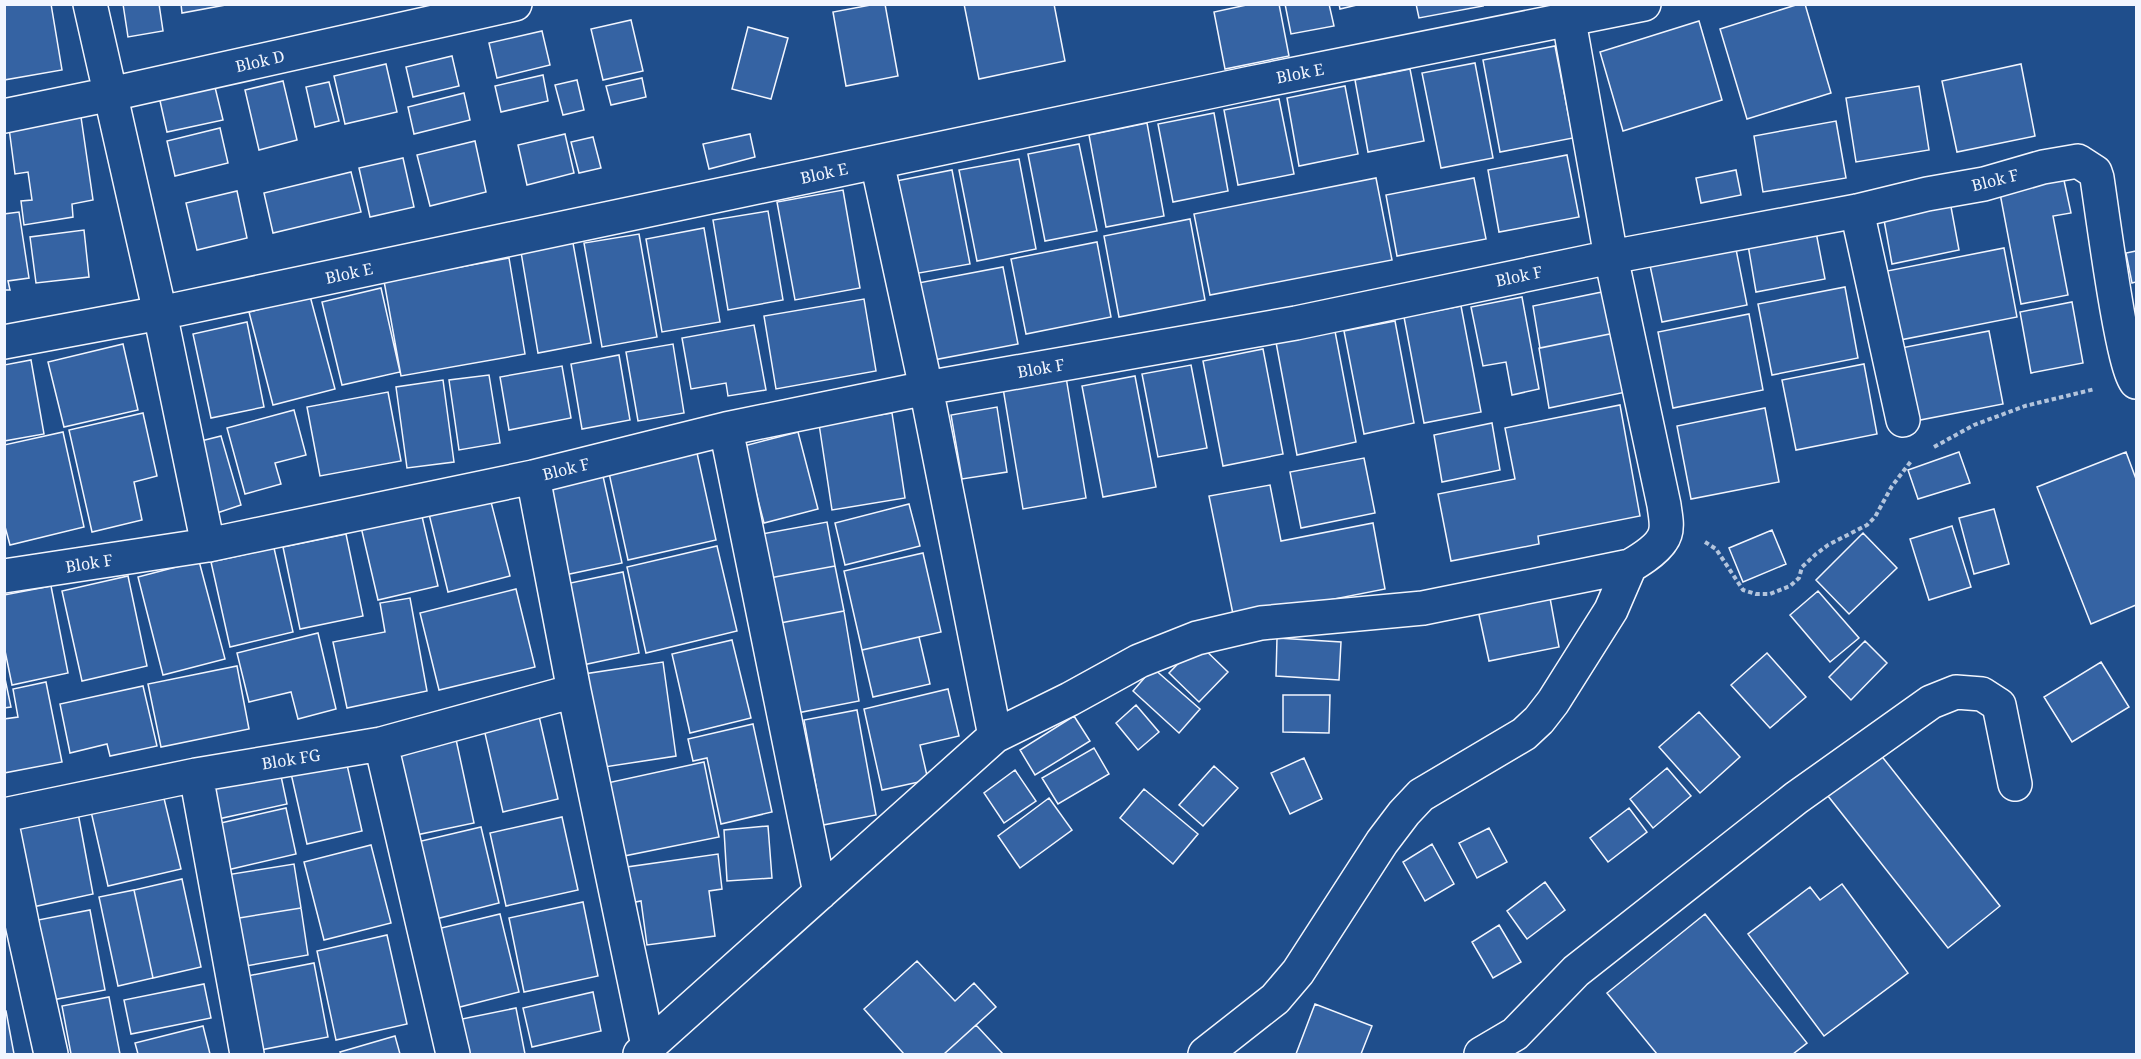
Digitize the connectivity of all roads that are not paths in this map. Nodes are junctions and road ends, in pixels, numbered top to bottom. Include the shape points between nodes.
1 (90, 4) edge
2 (515, 4) edge
3 (1644, 4) edge
4 (1568, 12) edge
5 (111, 94) junction
6 (4, 116) edge
7 (877, 162) junction
8 (1857, 211) junction
9 (1611, 257) junction
10 (160, 313) junction
11 (4, 342) edge
12 (2135, 381) edge
13 (926, 388) junction
14 (1903, 420) dead end
15 (726, 429) junction
16 (533, 477) junction
17 (208, 544) junction
18 (1630, 566) junction
19 (4, 576) edge
20 (574, 692) junction
21 (995, 736) junction
22 (381, 744) junction
23 (196, 775) junction
24 (2015, 784) dead end
25 (4, 815) edge
26 (4, 834) edge
27 (820, 893) junction
28 (644, 1050) edge
29 (51, 1054) edge
30 (247, 1054) edge
31 (453, 1054) edge
32 (1205, 1054) edge
33 (1481, 1054) edge

1 - 5 street
2 - 5 street, Blok D
3 - 4 street, Blok E
4 - 7 street, Blok E
4 - 9 street
5 - 6 street, Blok D
5 - 10 street
7 - 10 street, Blok E
7 - 13 street
8 - 9 street, Blok F
8 - 12 street, Blok F via 2078,161 2095,172 2097,178 2122,328
8 - 14 street
9 - 13 street, Blok F via 1296,322
9 - 18 street via 1664,505 1666,533
10 - 11 street, Blok E
10 - 17 street
13 - 15 street, Blok F
13 - 21 street
15 - 16 street, Blok F
15 - 27 street
16 - 17 street, Blok F
16 - 20 street
17 - 19 street, Blok F
18 - 21 street via 1423,608 1261,623 1197,638 1139,661
18 - 32 street via 1611,610 1539,720 1524,734 1421,795 1382,842 1298,972 1275,999
20 - 22 street, Blok FG
20 - 28 street
21 - 27 street
22 - 23 street, Blok FG
22 - 31 street
23 - 25 street, Blok FG
23 - 30 street
24 - 33 street via 1999,705 1982,694 1956,692 1931,702 1796,798 1576,971 1515,1034
26 - 29 street
27 - 28 street

